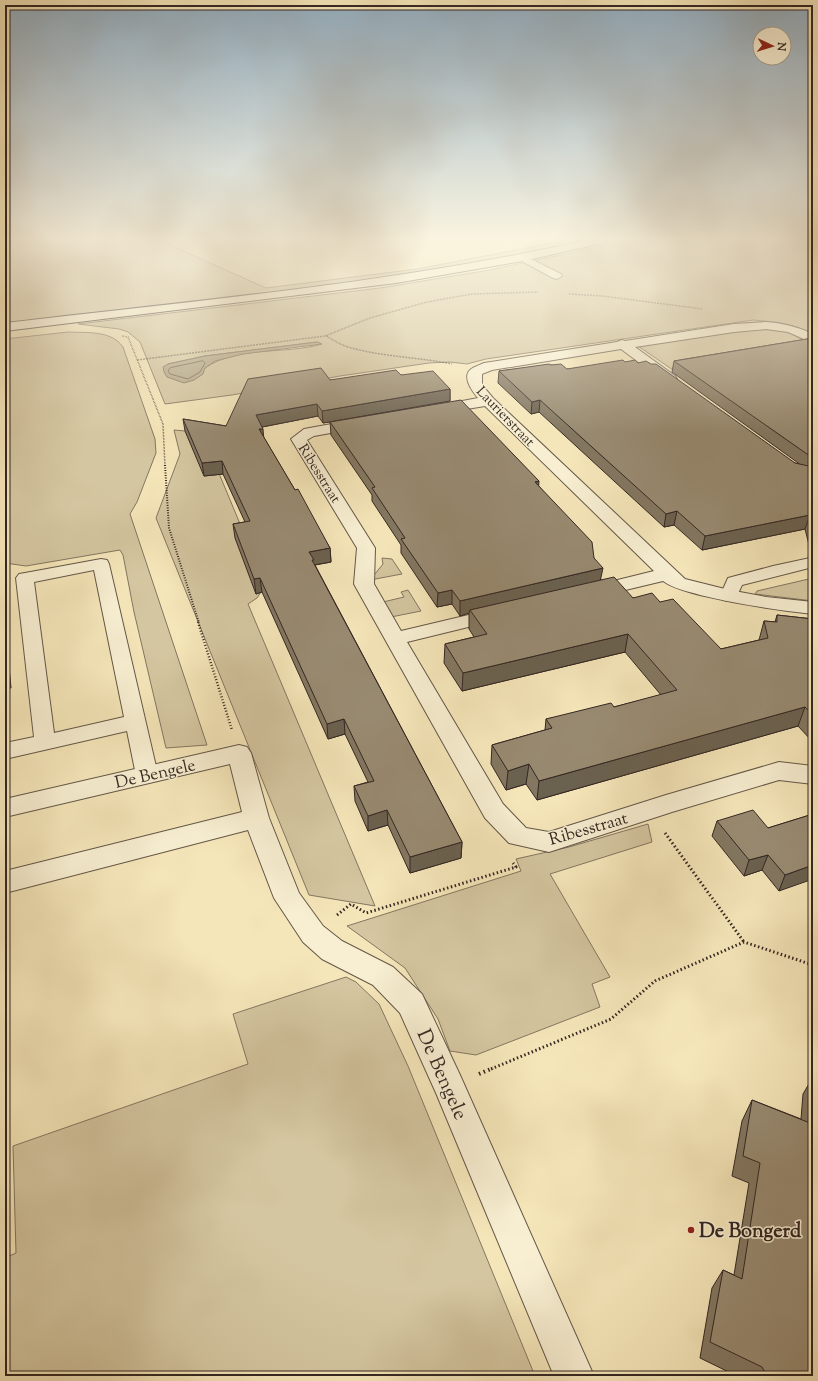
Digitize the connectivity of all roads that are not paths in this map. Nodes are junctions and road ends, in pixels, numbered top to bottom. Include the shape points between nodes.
1 (193, 304) edge
2 (5, 327) edge
3 (813, 340) edge
4 (622, 344) junction
5 (679, 385) edge
6 (488, 401) junction
7 (418, 413) edge
8 (371, 421) edge
9 (813, 564) edge
10 (667, 574) junction
11 (574, 596) edge
12 (729, 596) junction
13 (813, 608) edge
14 (512, 611) edge
15 (396, 638) junction
16 (135, 722) junction
17 (46, 742) junction
18 (5, 751) edge
19 (147, 775) junction
20 (813, 775) edge
21 (5, 808) edge
22 (256, 818) junction
23 (5, 882) edge
24 (574, 1376) edge

1 - 2 street
3 - 4 street, Laurierstraat via 796,330 764,325
4 - 5 street
4 - 6 street, Laurierstraat via 489,366 475,372 475,385
6 - 7 street
6 - 10 street, Laurierstraat
8 - 15 street, Ribesstraat via 309,432 299,439 366,548 364,584
9 - 12 lane via 773,571 734,582
10 - 11 street
10 - 12 street, Laurierstraat via 678,583
12 - 13 street, Laurierstraat
14 - 15 street
15 - 20 street, Ribesstraat via 494,811 518,836 548,842 779,771
16 - 17 lane
16 - 17 lane via 101,564 25,578
16 - 19 lane
17 - 18 lane
19 - 21 street, De Bengele
19 - 22 street, De Bengele via 239,753
22 - 23 street
22 - 24 street, De Bengele via 288,898 313,934 332,950 383,976 411,1004

